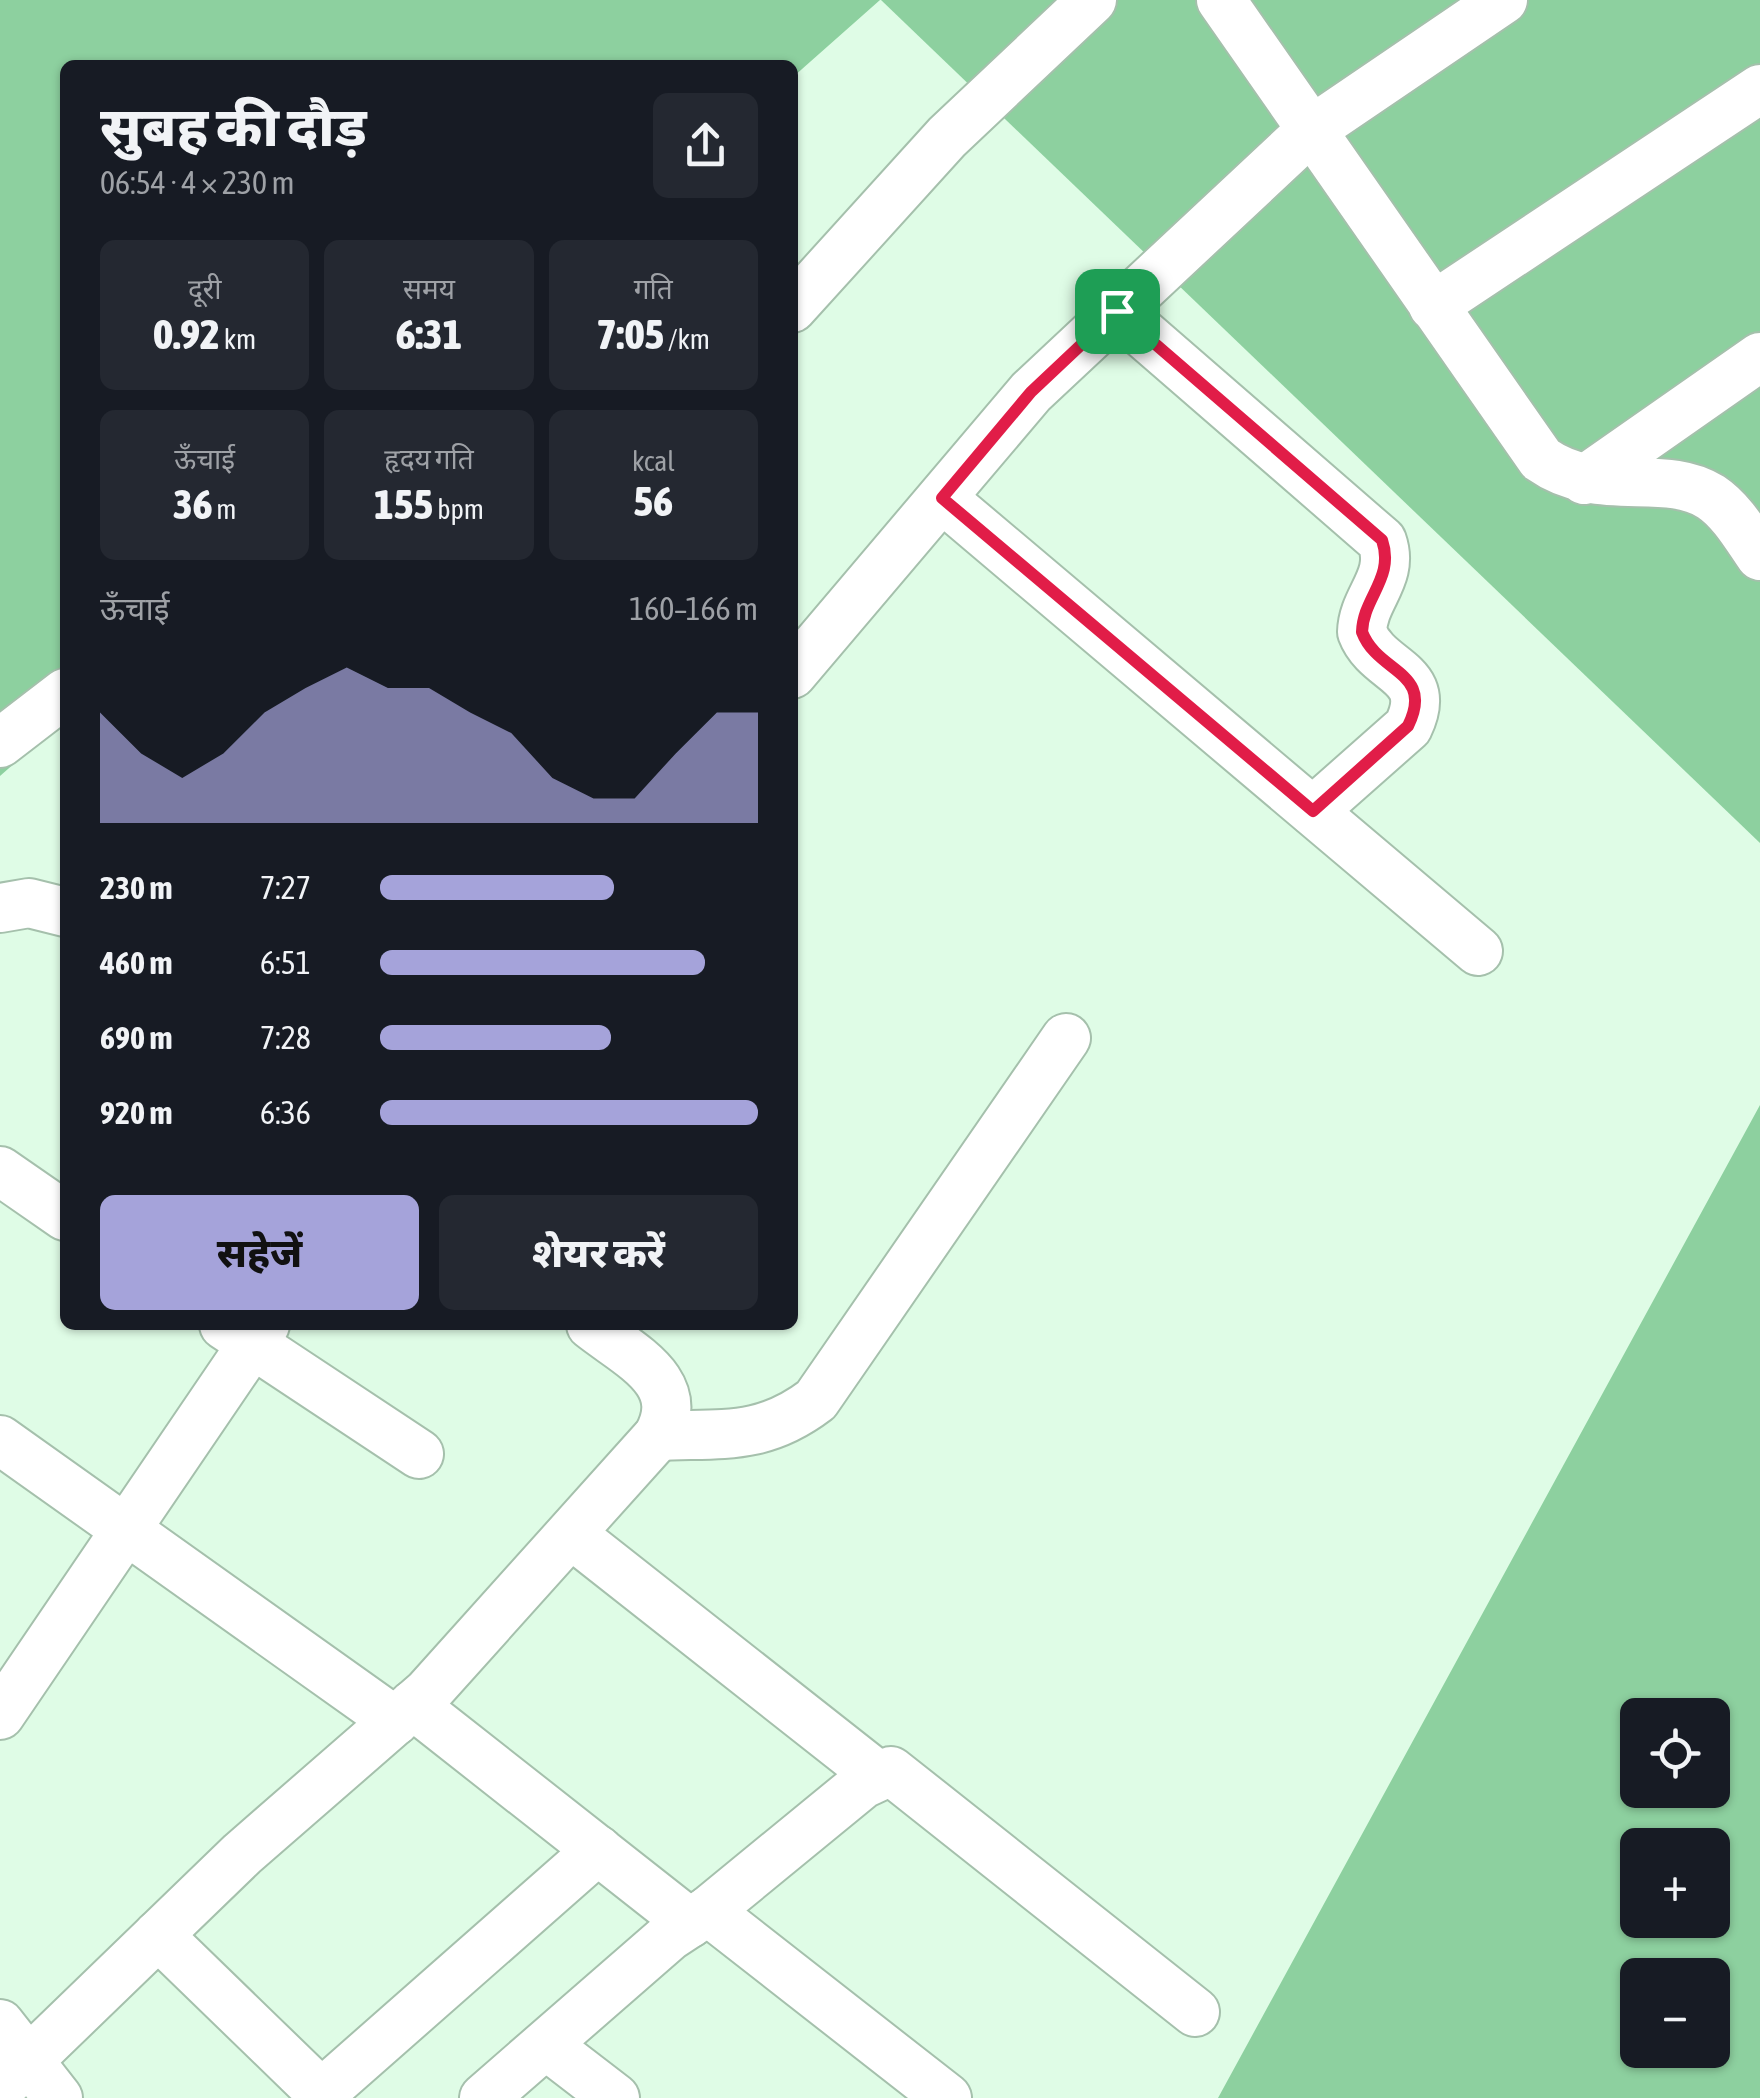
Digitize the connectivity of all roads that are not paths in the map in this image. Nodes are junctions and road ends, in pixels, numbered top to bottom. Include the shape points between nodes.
1 (1092, 0) edge
2 (1221, 0) edge
3 (1503, 0) edge
4 (1760, 89) edge
5 (1310, 131) junction
6 (798, 301) edge
7 (1433, 306) junction
8 (1117, 311) junction
9 (1760, 356) edge
10 (1584, 480) junction
11 (942, 498) junction
12 (1760, 556) edge
13 (798, 667) edge
14 (60, 697) edge
15 (0, 743) edge
16 (1313, 811) junction
17 (0, 908) edge
18 (60, 911) edge
19 (1478, 950) dead end
20 (1066, 1038) dead end
21 (0, 1172) edge
22 (60, 1213) edge
23 (597, 1330) edge
24 (247, 1331) edge
25 (658, 1436) junction
26 (0, 1440) edge
27 (419, 1454) dead end
28 (128, 1530) junction
29 (571, 1534) junction
30 (404, 1713) junction
31 (0, 1715) edge
32 (876, 1776) junction
33 (598, 1850) junction
34 (699, 1917) junction
35 (158, 1934) junction
36 (1195, 2012) dead end
37 (546, 2044) junction
38 (9, 2058) edge
39 (324, 2096) edge
40 (58, 2098) edge
41 (484, 2098) edge
42 (615, 2098) edge
43 (948, 2098) edge

1 - 6 street via 947,138
2 - 5 street
3 - 5 street
4 - 7 street
5 - 7 street
5 - 8 street
7 - 10 street via 1541,458
8 - 11 street via 1031,392
8 - 16 street via 1382,540 1388,558 1362,632 1366,644 1411,684 1417,708 1408,726
9 - 10 street
10 - 12 street via 1700,492 1727,510
11 - 13 street
11 - 16 street
14 - 15 street
16 - 19 street
17 - 18 street via 30,903
20 - 25 street via 816,1400 766,1430
21 - 22 street
23 - 25 street via 662,1384 670,1403
24 - 27 street
24 - 28 street
25 - 29 street
26 - 28 street
28 - 30 street
28 - 31 street
29 - 30 street
29 - 32 street
30 - 33 street
30 - 35 street
32 - 34 street
32 - 36 street via 891,1770 907,1780
33 - 34 street
33 - 39 street
34 - 37 street
34 - 43 street
35 - 38 street
35 - 39 street
37 - 41 street
37 - 42 street
38 - 40 street

